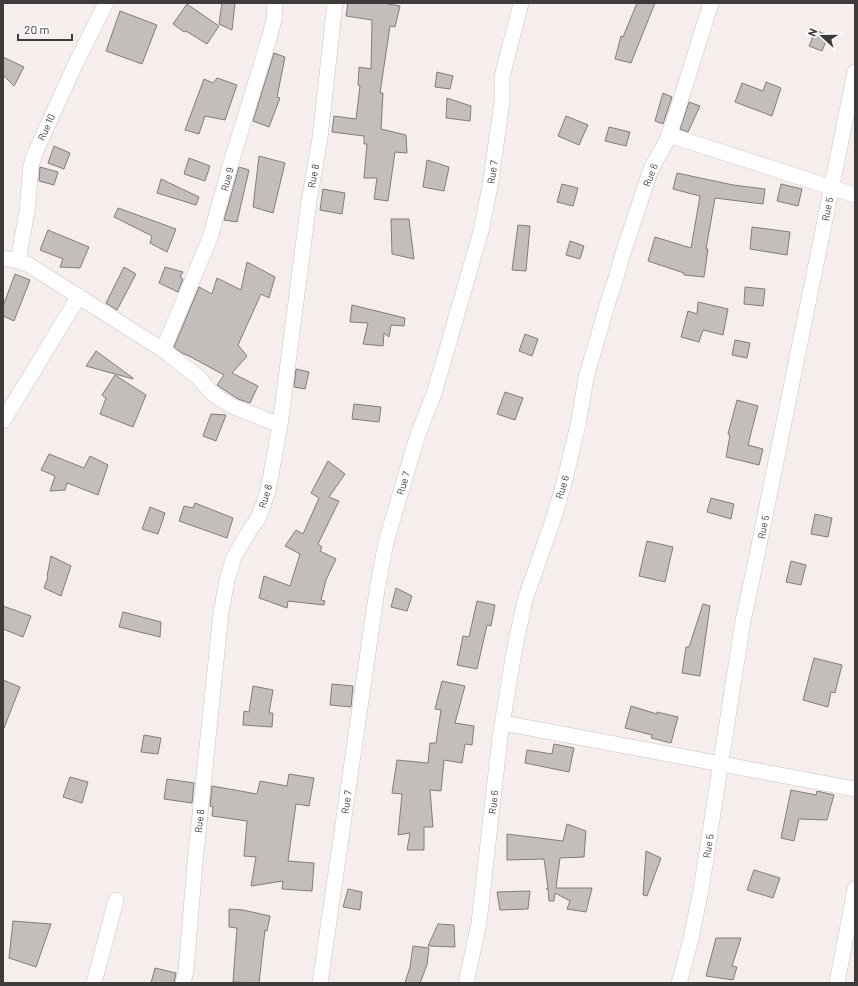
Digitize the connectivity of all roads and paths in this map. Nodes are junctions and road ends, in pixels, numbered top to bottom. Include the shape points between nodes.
1 (106, 3) edge
2 (275, 3) edge
3 (335, 3) edge
4 (521, 3) edge
5 (711, 3) edge
6 (855, 72) edge
7 (669, 134) junction
8 (831, 188) junction
9 (855, 195) edge
10 (3, 258) edge
11 (18, 261) junction
12 (79, 296) junction
13 (163, 350) junction
14 (3, 421) edge
15 (280, 425) junction
16 (503, 723) junction
17 (720, 763) junction
18 (855, 789) edge
19 (855, 889) edge
20 (116, 900) dead end
21 (321, 978) edge
22 (94, 983) edge
23 (183, 983) edge
24 (466, 983) edge
25 (679, 983) edge
26 (837, 983) edge

1 - 11 street, Rue 10 via 74,65 35,153
2 - 13 street, Rue 9 via 269,39 215,224
3 - 15 street, Rue 8 via 320,138 308,201
4 - 21 street, Rue 7 via 502,77 500,117 481,231 434,394 418,434 386,542
5 - 7 street, Rue 6
6 - 8 street, Rue 5
7 - 8 street
7 - 16 street, Rue 6 via 651,169 586,378 565,479 525,600
8 - 9 street
8 - 17 street, Rue 5 via 743,621
10 - 11 street
11 - 12 street
12 - 13 street
12 - 14 street
13 - 15 street via 198,377 220,399
15 - 23 street, Rue 8 via 268,491 258,519 234,557 221,613
16 - 17 street
16 - 24 street, Rue 6 via 479,923
17 - 18 street
17 - 25 street, Rue 5 via 701,890
19 - 26 street
20 - 22 street

